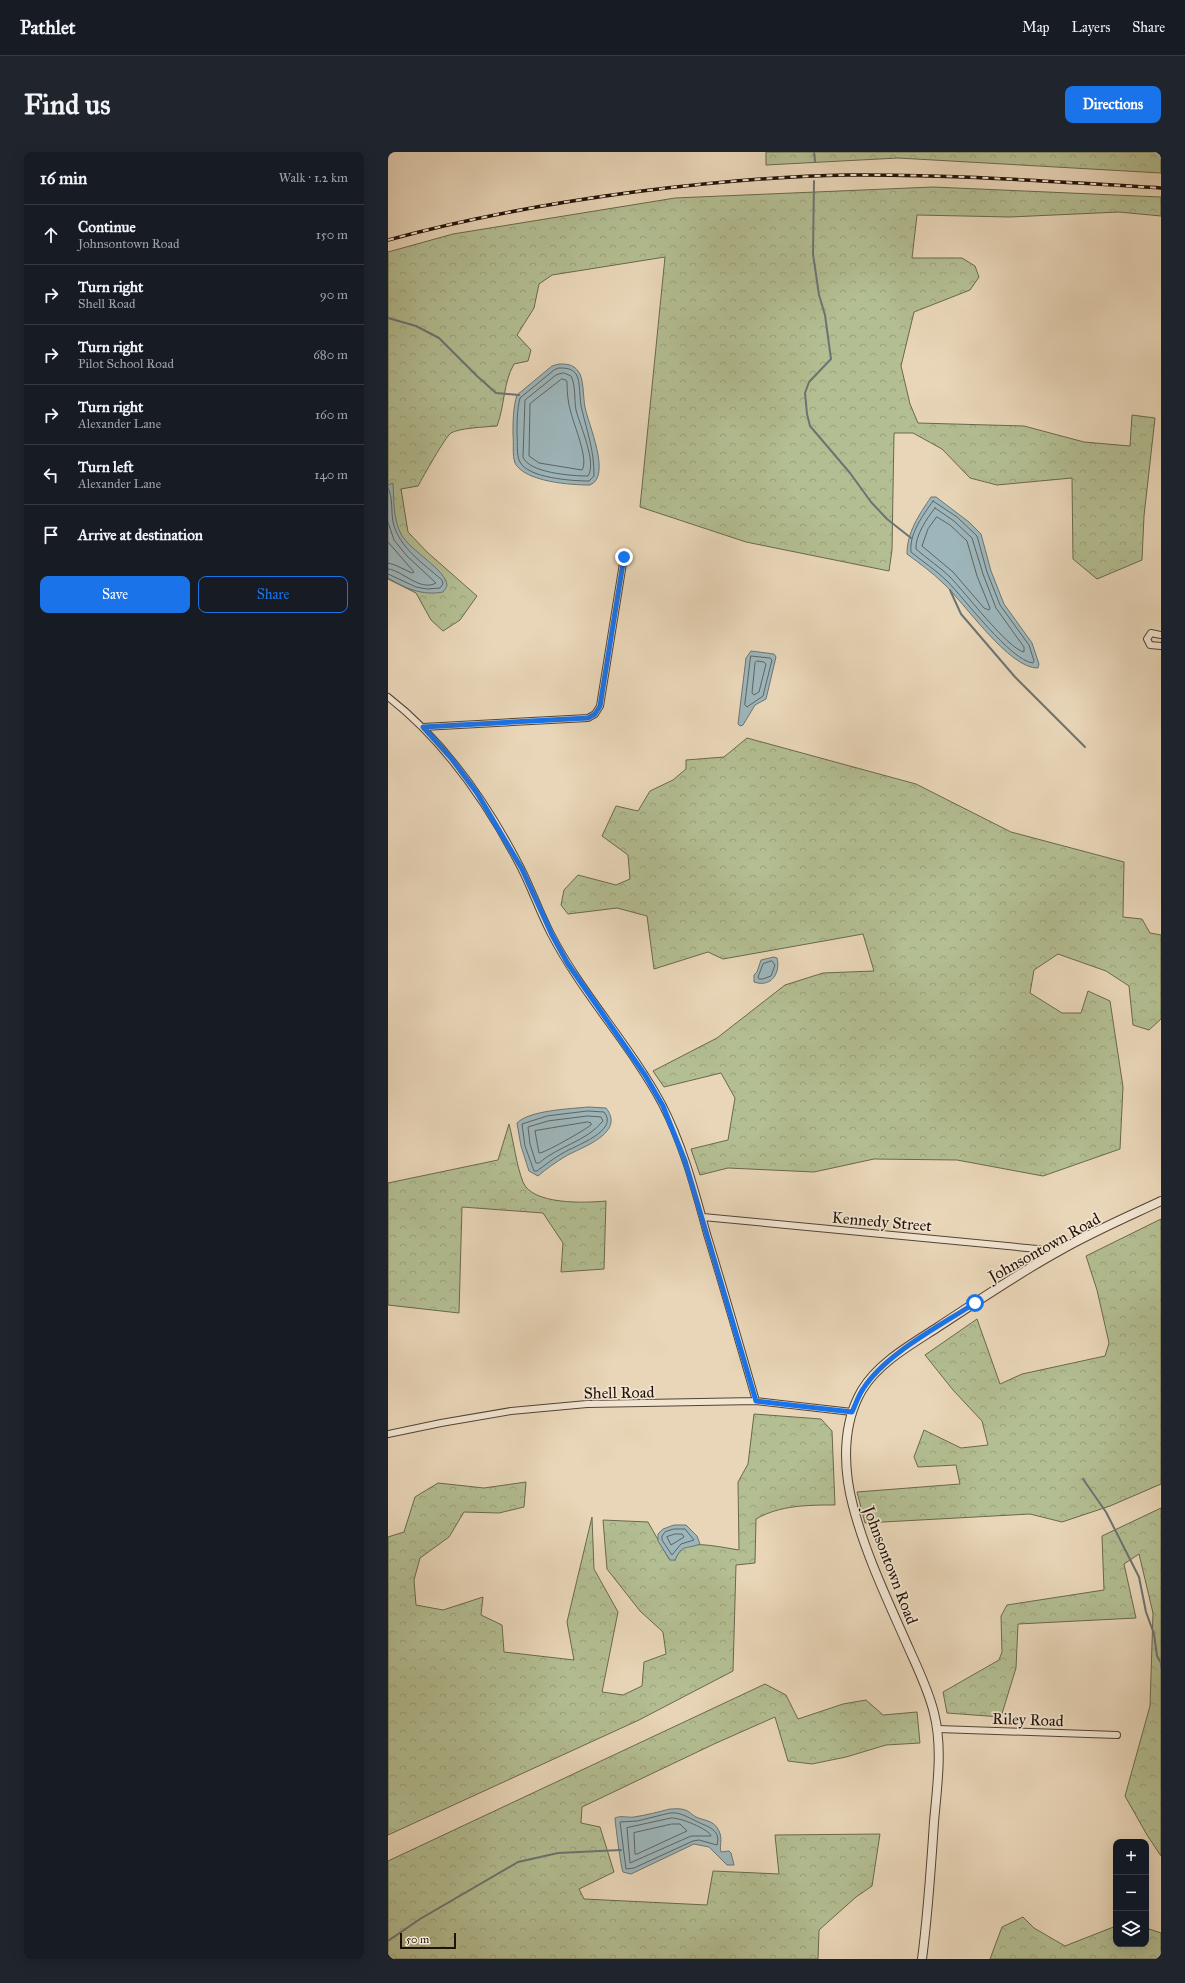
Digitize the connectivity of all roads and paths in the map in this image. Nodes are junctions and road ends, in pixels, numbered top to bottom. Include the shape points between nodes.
1 (624, 557) dead end
2 (1161, 635) edge
3 (1161, 646) edge
4 (388, 697) edge
5 (423, 727) junction
6 (1161, 1201) edge
7 (702, 1217) junction
8 (1059, 1250) junction
9 (756, 1401) junction
10 (852, 1412) junction
11 (388, 1434) edge
12 (938, 1729) junction
13 (1117, 1735) dead end
14 (922, 1959) edge

1 - 5 street via 600,706 595,714 588,718
2 - 3 street via 1151,633 1147,639 1150,645
4 - 5 street
5 - 7 street via 451,758 477,793 522,869 568,964 660,1100 683,1155
6 - 8 street, Johnsontown Road
7 - 8 street, Kennedy Street
7 - 9 street
8 - 10 street, Johnsontown Road via 968,1307 880,1368 862,1390
9 - 10 street, Shell Road
9 - 11 street, Shell Road via 541,1407
10 - 12 street, Johnsontown Road via 846,1440 846,1473 852,1504 874,1569 930,1698
12 - 13 street, Riley Road
12 - 14 street, Johnsontown Road via 935,1818

